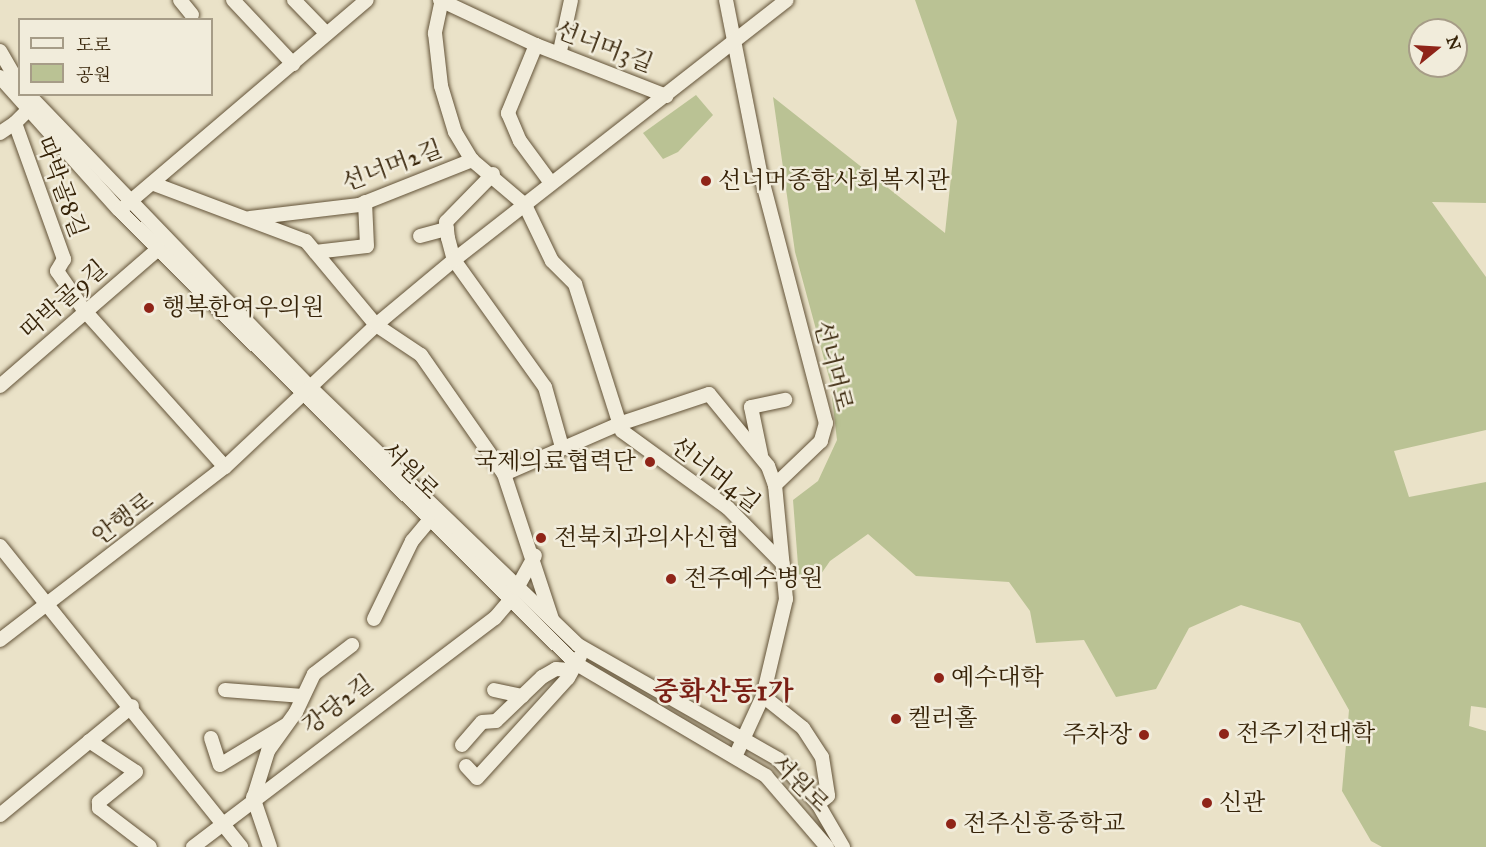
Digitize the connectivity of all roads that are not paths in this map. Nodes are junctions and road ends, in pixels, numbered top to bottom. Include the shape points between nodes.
1 (180, 0) edge
2 (233, 0) edge
3 (294, 0) edge
4 (367, 0) edge
5 (571, 0) edge
6 (726, 0) edge
7 (787, 0) edge
8 (441, 2) edge
9 (192, 15) dead end
10 (327, 34) junction
11 (732, 43) junction
12 (536, 45) junction
13 (0, 51) edge
14 (560, 51) junction
15 (292, 64) junction
16 (0, 77) edge
17 (18, 82) edge
18 (30, 96) edge
19 (666, 96) junction
20 (27, 111) junction
21 (15, 123) junction
22 (0, 133) edge
23 (472, 160) junction
24 (494, 174) junction
25 (551, 183) junction
26 (154, 184) junction
27 (131, 200) junction
28 (365, 202) junction
29 (525, 205) junction
30 (119, 210) junction
31 (250, 218) junction
32 (447, 229) junction
33 (420, 236) dead end
34 (158, 249) junction
35 (315, 252) junction
36 (454, 260) junction
37 (84, 310) junction
38 (376, 325) junction
39 (0, 386) edge
40 (307, 392) junction
41 (785, 399) dead end
42 (619, 424) junction
43 (562, 447) junction
44 (761, 458) junction
45 (225, 467) junction
46 (504, 474) junction
47 (775, 485) junction
48 (428, 522) junction
49 (0, 546) edge
50 (535, 556) junction
51 (783, 564) junction
52 (514, 594) junction
53 (46, 604) junction
54 (374, 619) dead end
55 (547, 624) junction
56 (0, 640) edge
57 (352, 645) dead end
58 (584, 649) junction
59 (573, 666) junction
60 (225, 690) dead end
61 (494, 690) dead end
62 (303, 696) junction
63 (522, 696) junction
64 (763, 696) junction
65 (132, 706) junction
66 (286, 725) junction
67 (744, 737) junction
68 (211, 738) dead end
69 (89, 741) junction
70 (462, 745) dead end
71 (735, 757) junction
72 (465, 766) dead end
73 (253, 797) junction
74 (818, 804) junction
75 (0, 815) edge
76 (221, 821) junction
77 (823, 845) edge
78 (150, 847) edge
79 (194, 847) edge
80 (242, 847) edge
81 (270, 847) edge
82 (843, 847) edge

1 - 9 street
2 - 15 street
3 - 10 street
4 - 10 street
5 - 14 street
6 - 11 street, 선너머로
7 - 11 street, 선너머3길
8 - 12 street
8 - 23 street via 435,33 441,86 448,114
10 - 15 street
11 - 19 street, 선너머3길
11 - 47 street, 선너머로 via 826,423 817,445
12 - 14 street, 선너머3길
12 - 25 street, 선너머3길 via 508,113 520,141
13 - 17 street
14 - 19 street, 선너머3길
15 - 26 street
16 - 20 street, 서원로
18 - 27 street, 서원로
19 - 25 street, 선너머3길
20 - 21 street, 따박골8길
20 - 30 street, 서원로
21 - 22 street
21 - 37 street, 따박골8길 via 64,260 57,271
23 - 24 street
23 - 28 street, 선너머2길
24 - 29 street
24 - 32 street via 446,222
25 - 29 street, 선너머3길
26 - 27 street
26 - 31 street, 선너머2길
27 - 30 street
27 - 40 street, 서원로
28 - 31 street, 선너머2길
28 - 35 street via 366,246
29 - 36 street, 선너머3길
29 - 42 street, 선너머4길 via 552,261 575,284
30 - 34 street, 서원로
31 - 35 street via 306,241
32 - 33 street
32 - 36 street
34 - 37 street, 따박골9길
34 - 40 street, 서원로
35 - 38 street
36 - 38 street, 선너머3길
36 - 43 street via 545,387
37 - 39 street, 따박골9길
37 - 45 street
38 - 40 street, 선너머3길
38 - 46 street via 421,355
40 - 45 street, 안행로
40 - 48 street, 서원로
40 - 52 street, 서원로
41 - 44 street via 750,407
42 - 43 street, 선너머4길
42 - 44 street, 선너머4길 via 709,394
42 - 51 street, 선너머4길 via 647,452 728,508
43 - 46 street, 선너머4길
44 - 47 street, 선너머4길
45 - 53 street, 안행로
46 - 50 street
47 - 51 street
48 - 52 street, 서원로
48 - 54 street via 412,541
49 - 53 street
50 - 52 street
50 - 55 street
51 - 64 street via 786,599
52 - 55 street, 서원로
52 - 73 street, 강당2길 via 495,618
53 - 56 street, 안행로
53 - 65 street
55 - 58 street, 서원로
55 - 59 street, 서원로
57 - 62 street via 314,674
58 - 59 street
58 - 67 street, 서원로
59 - 63 street via 556,669
59 - 71 street, 서원로
59 - 72 street via 477,778
60 - 62 street
61 - 63 street
62 - 66 street
63 - 70 street via 496,721 482,722
64 - 67 street
64 - 74 street via 803,728 822,757 828,796
65 - 69 street
65 - 76 street
66 - 68 street via 273,728 220,765
66 - 73 street via 268,751
67 - 71 street
67 - 74 street, 서원로 via 778,759
69 - 75 street
69 - 78 street via 136,772 99,808
71 - 77 street, 서원로 via 766,776
73 - 76 street, 강당2길
73 - 81 street
74 - 82 street, 서원로
76 - 79 street, 강당2길
76 - 80 street

